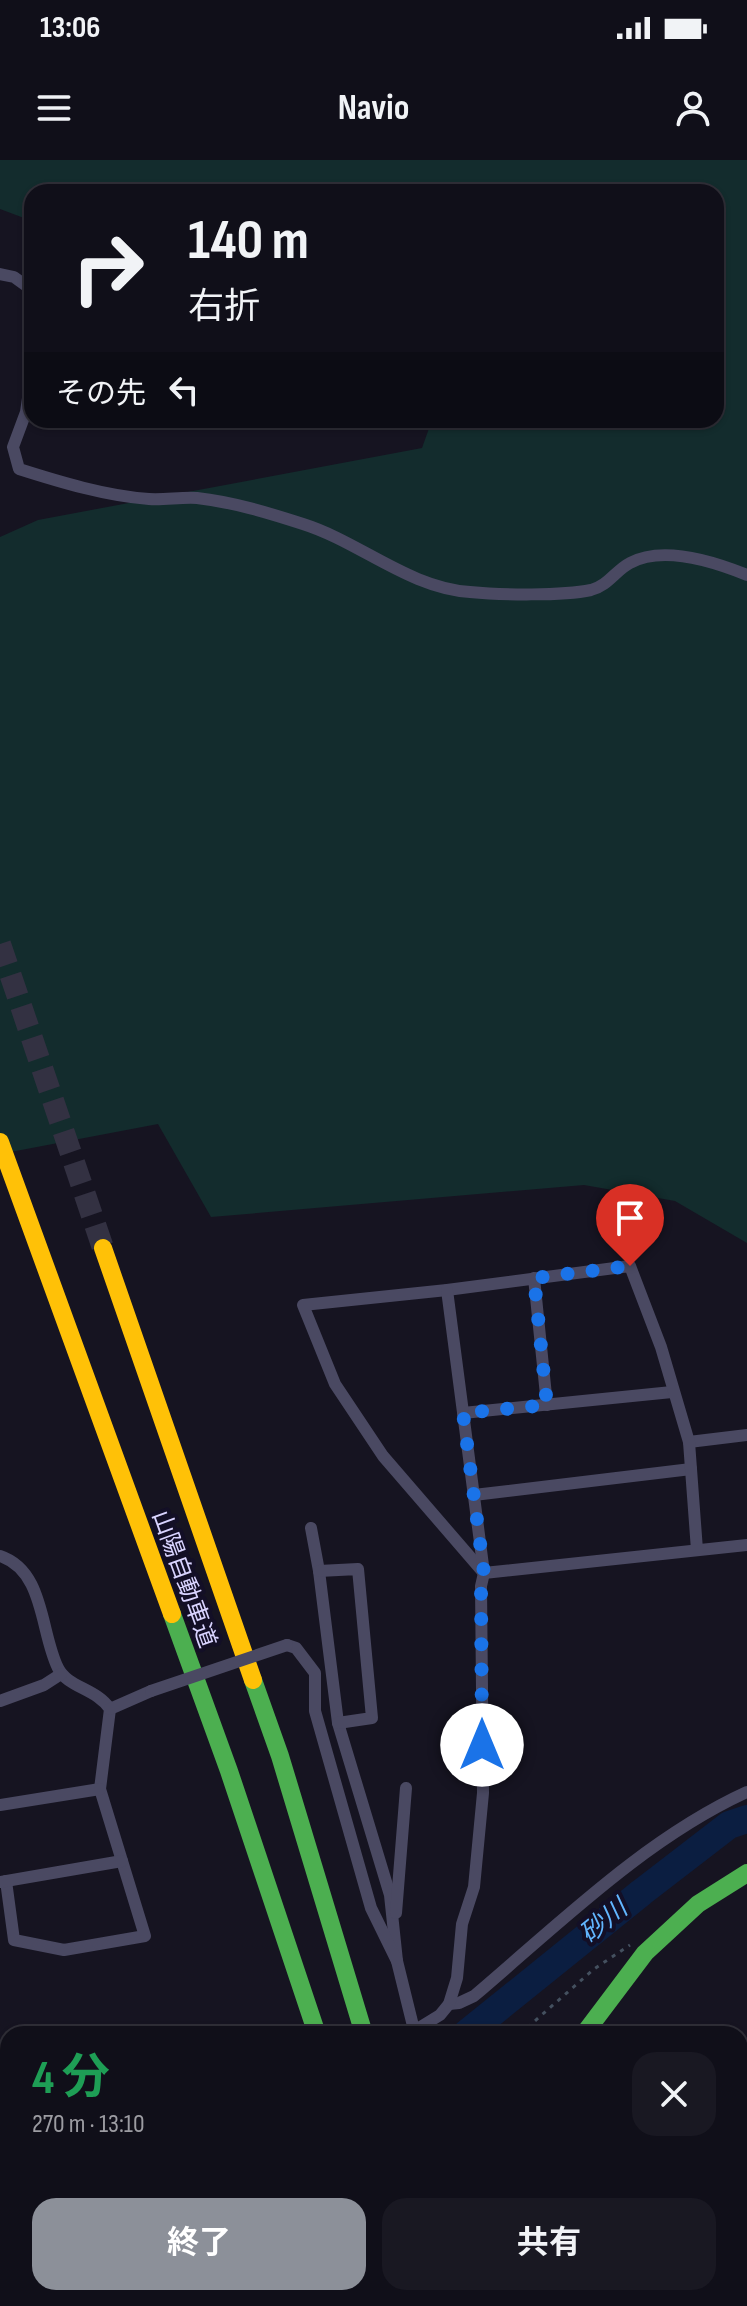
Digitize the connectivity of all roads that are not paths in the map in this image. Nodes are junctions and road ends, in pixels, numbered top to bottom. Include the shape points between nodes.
1 (0, 274) edge
2 (24, 284) edge
3 (24, 415) edge
4 (6, 446) edge
5 (747, 575) edge
6 (0, 1142) edge
7 (103, 1248) tunnel mouth
8 (534, 1278) junction
9 (447, 1290) junction
10 (672, 1392) junction
11 (547, 1405) junction
12 (463, 1413) junction
13 (747, 1435) edge
14 (689, 1442) junction
15 (691, 1469) junction
16 (474, 1495) junction
17 (311, 1528) dead end
18 (747, 1545) edge
19 (697, 1550) junction
20 (0, 1556) edge
21 (319, 1571) junction
22 (484, 1573) junction
23 (61, 1674) junction
24 (0, 1701) edge
25 (110, 1709) junction
26 (338, 1723) junction
27 (406, 1788) dead end
28 (100, 1789) junction
29 (747, 1792) edge
30 (0, 1805) edge
31 (122, 1861) junction
32 (747, 1873) edge
33 (3, 1882) edge
34 (394, 1924) junction
35 (397, 1961) junction
36 (449, 2004) junction
37 (314, 2026) edge
38 (362, 2026) edge
39 (411, 2026) edge
40 (424, 2026) edge
41 (590, 2026) edge

1 - 2 street
3 - 4 street
4 - 5 street via 19,469 60,482 148,499 197,498 307,525 435,586 574,593 595,589 629,563 649,556 717,562
6 - 37 main road, 山陽自動車道 via 229,1771
7 - 38 main road, 山陽自動車道 via 280,1756
8 - 9 street
8 - 10 street via 630,1266
8 - 11 street
9 - 12 street
9 - 22 street via 303,1305 335,1384 383,1456
10 - 11 street
10 - 14 street
11 - 12 street
12 - 16 street
13 - 14 street
14 - 15 street
15 - 16 street
15 - 19 street
16 - 22 street
17 - 21 street
18 - 19 street
19 - 22 street
20 - 23 street via 23,1570 35,1592 46,1640
21 - 26 street
21 - 26 street via 358,1569 372,1718
22 - 36 street via 483,1793 474,1887 462,1924
23 - 24 street
23 - 25 street via 102,1697
25 - 28 street
25 - 35 street, bridge via 287,1645 296,1648 315,1673 315,1711 371,1908
26 - 34 street via 382,1866
27 - 34 street
28 - 30 street
28 - 31 street
29 - 36 street via 661,1839 474,1996
31 - 33 street
31 - 33 street via 145,1936 64,1950 14,1940
32 - 41 main road via 698,1904 645,1953
34 - 35 street
35 - 39 street
36 - 40 street

